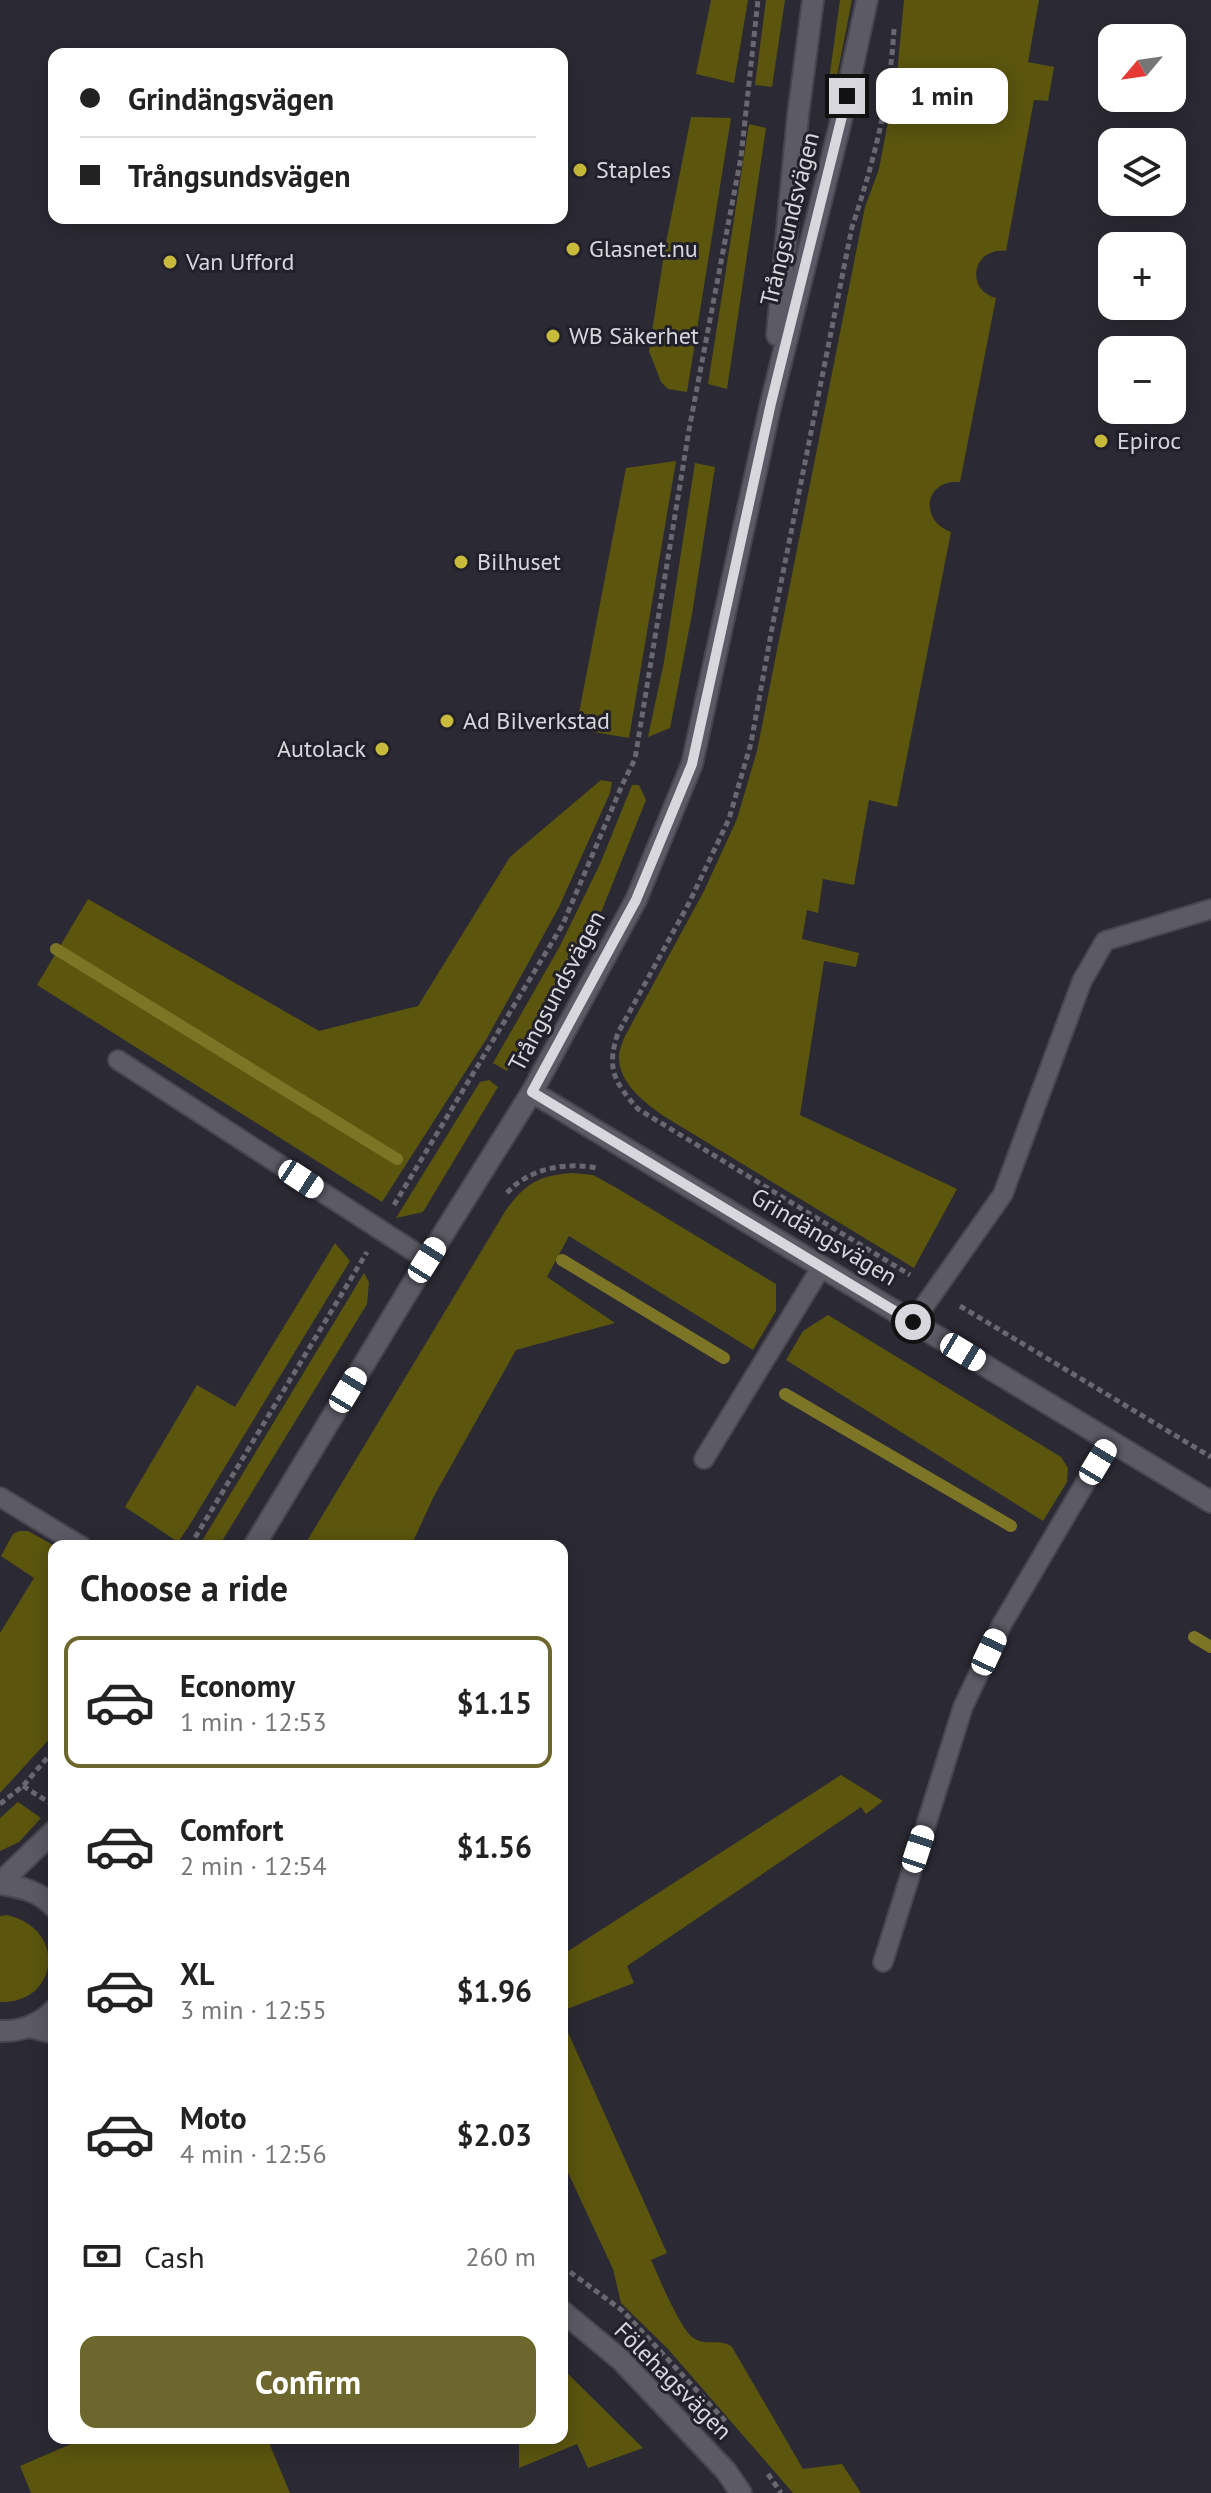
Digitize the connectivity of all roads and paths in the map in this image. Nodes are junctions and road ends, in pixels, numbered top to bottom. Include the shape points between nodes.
1 (758, 0) edge
2 (813, 0) edge
3 (867, 0) edge
4 (894, 28) dead end
5 (771, 403) junction
6 (1211, 909) edge
7 (118, 1060) dead end
8 (532, 1092) junction
9 (600, 1169) dead end
10 (503, 1198) dead end
11 (380, 1230) junction
12 (427, 1260) junction
13 (822, 1266) junction
14 (935, 1291) junction
15 (913, 1322) junction
16 (1110, 1441) junction
17 (1211, 1457) edge
18 (704, 1459) dead end
19 (0, 1497) edge
20 (1211, 1502) edge
21 (71, 1540) edge
22 (194, 1540) edge
23 (258, 1540) edge
24 (48, 1757) edge
25 (23, 1786) junction
26 (48, 1802) edge
27 (0, 1804) edge
28 (48, 1837) edge
29 (0, 1883) edge
30 (48, 1900) edge
31 (883, 1962) dead end
32 (48, 2013) edge
33 (10, 2032) edge
34 (48, 2033) edge
35 (568, 2316) edge
36 (741, 2493) edge

1 - 11 path via 741,157 635,759 563,924
2 - 5 main road, Trångsundsvägen
3 - 5 main road, Trångsundsvägen
4 - 14 path via 873,166 852,227 751,743 729,819 611,1052 613,1073 638,1109
5 - 8 main road, Trångsundsvägen via 692,764 636,900
6 - 14 lane via 1105,941 1082,981 1003,1194
7 - 11 lane
8 - 12 main road, Trångsundsvägen
8 - 13 main road, Grindängsvägen
9 - 10 path via 550,1169 522,1180
11 - 12 lane
11 - 22 path
12 - 23 main road, Trångsundsvägen
13 - 15 main road, Grindängsvägen
13 - 18 lane
14 - 15 lane
14 - 17 path
15 - 16 main road, Grindängsvägen
16 - 20 main road, Grindängsvägen
16 - 31 lane via 1002,1624 963,1707
19 - 21 lane
24 - 25 path
25 - 26 path
25 - 27 path
28 - 29 main road
29 - 30 main road via 24,1887
32 - 33 main road
33 - 34 main road
35 - 36 main road, Fölehagsvägen via 621,2360

